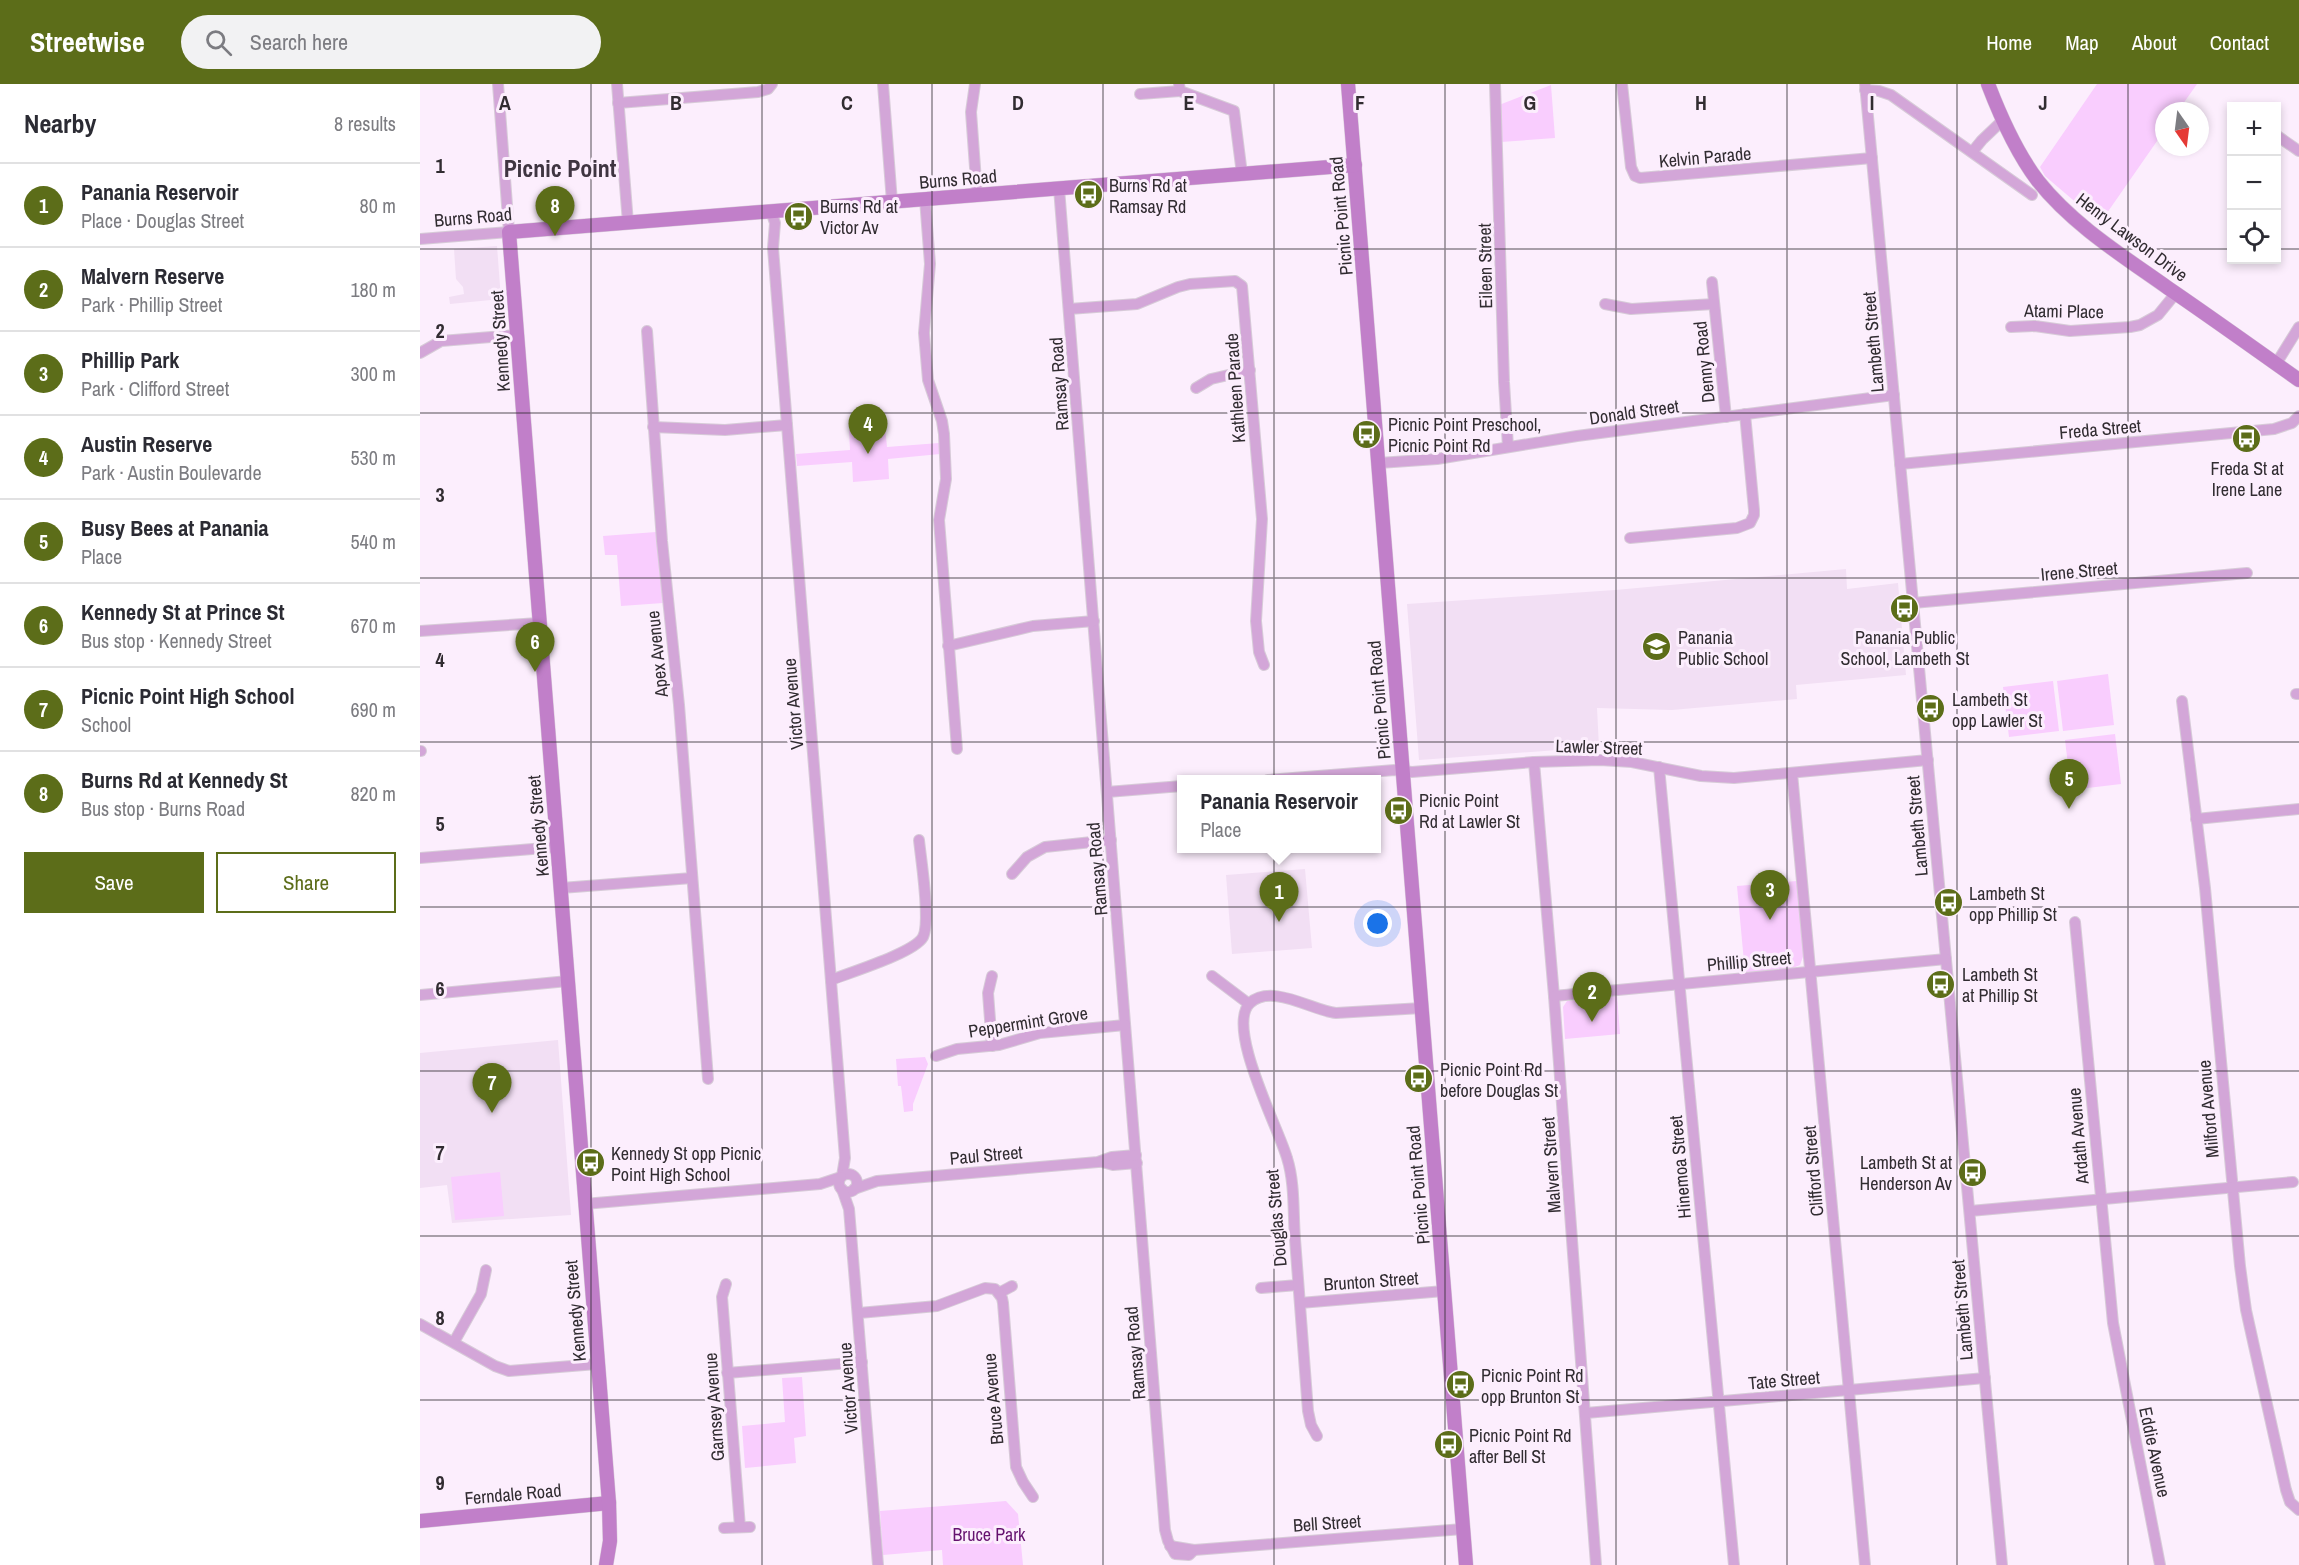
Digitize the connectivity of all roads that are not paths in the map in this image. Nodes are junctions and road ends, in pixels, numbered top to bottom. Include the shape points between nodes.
1 (498, 84) edge
2 (617, 84) edge
3 (772, 84) edge
4 (884, 84) edge
5 (975, 84) edge
6 (1348, 84) edge
7 (1495, 84) edge
8 (1622, 84) edge
9 (1989, 84) edge
10 (1179, 87) edge
11 (1865, 87) edge
12 (1140, 94) dead end
13 (618, 103) junction
14 (2003, 120) junction
15 (2281, 138) edge
16 (1973, 152) junction
17 (2299, 152) edge
18 (1872, 158) junction
19 (1355, 165) junction
20 (1242, 174) junction
21 (1059, 189) junction
22 (977, 195) junction
23 (2032, 195) dead end
24 (925, 199) junction
25 (892, 202) junction
26 (771, 211) junction
27 (628, 223) junction
28 (509, 232) junction
29 (420, 239) edge
30 (1712, 282) dead end
31 (2176, 293) junction
32 (1605, 304) dead end
33 (1714, 304) junction
34 (1070, 309) junction
35 (2011, 327) dead end
36 (2299, 327) edge
37 (647, 331) dead end
38 (517, 335) junction
39 (420, 353) edge
40 (2276, 364) junction
41 (1250, 370) junction
42 (2299, 380) edge
43 (1196, 388) dead end
44 (1894, 395) junction
45 (1745, 414) junction
46 (2299, 416) edge
47 (1726, 417) junction
48 (787, 425) junction
49 (652, 427) junction
50 (1508, 447) junction
51 (1379, 463) junction
52 (1900, 464) junction
53 (1630, 538) dead end
54 (2247, 573) dead end
55 (1913, 603) junction
56 (1094, 621) junction
57 (539, 623) junction
58 (420, 632) edge
59 (948, 646) junction
60 (1264, 664) dead end
61 (2182, 701) dead end
62 (957, 749) dead end
63 (1928, 760) junction
64 (1534, 762) junction
65 (1659, 766) junction
66 (1403, 771) junction
67 (1792, 773) junction
68 (1343, 775) edge
69 (1177, 786) edge
70 (1107, 792) junction
71 (2299, 809) edge
72 (2196, 819) junction
73 (919, 840) dead end
74 (1111, 840) junction
75 (557, 847) junction
76 (420, 858) edge
77 (1012, 874) dead end
78 (692, 878) junction
79 (561, 888) junction
80 (2075, 922) dead end
81 (1946, 959) junction
82 (1811, 972) junction
83 (992, 976) dead end
84 (1212, 976) dead end
85 (831, 980) junction
86 (568, 981) junction
87 (1679, 984) junction
88 (420, 995) edge
89 (1554, 996) junction
90 (1249, 1004) junction
91 (1422, 1008) junction
92 (1125, 1025) junction
93 (992, 1046) junction
94 (936, 1056) dead end
95 (708, 1079) dead end
96 (845, 1158) junction
97 (1136, 1159) junction
98 (854, 1176) junction
99 (877, 1181) junction
100 (2293, 1182) dead end
101 (845, 1185) junction
102 (2232, 1187) junction
103 (2100, 1199) junction
104 (584, 1204) junction
105 (1970, 1211) junction
106 (486, 1270) dead end
107 (726, 1284) dead end
108 (1298, 1285) junction
109 (1012, 1286) dead end
110 (1261, 1288) dead end
111 (1444, 1292) junction
112 (999, 1293) junction
113 (1300, 1303) junction
114 (859, 1313) junction
115 (420, 1324) edge
116 (454, 1342) junction
117 (2117, 1346) joint
118 (862, 1362) junction
119 (597, 1364) junction
120 (727, 1373) junction
121 (1985, 1378) junction
122 (1849, 1390) junction
123 (1719, 1402) junction
124 (1586, 1413) junction
125 (1317, 1436) dead end
126 (1033, 1497) dead end
127 (609, 1503) junction
128 (2297, 1509) edge
129 (420, 1521) edge
130 (724, 1528) dead end
131 (1463, 1529) junction
132 (1170, 1546) joint
133 (606, 1565) edge
134 (878, 1565) edge
135 (1466, 1565) edge
136 (1596, 1565) edge
137 (1734, 1565) edge
138 (1865, 1565) edge
139 (2002, 1565) edge
140 (2160, 1565) edge

1 - 28 street, Kennedy Street
2 - 13 street
3 - 13 street via 758,92
4 - 25 street
5 - 22 street via 971,112
6 - 19 street, Picnic Point Road
7 - 50 street, Eileen Street
8 - 18 street, Kelvin Parade via 1631,167 1640,178
9 - 14 street, Henry Lawson Drive
10 - 12 street
10 - 20 street via 1234,111
11 - 16 street via 1891,95
11 - 18 street, Lambeth Street
13 - 27 street
14 - 16 street
14 - 31 street, Henry Lawson Drive via 2034,176 2063,208
15 - 17 street
16 - 23 street
18 - 44 street, Lambeth Street
19 - 20 street, Burns Road
19 - 51 street, Picnic Point Road
20 - 21 street, Burns Road
21 - 22 street, Burns Road
21 - 34 street, Ramsay Road
22 - 24 street, Burns Road
24 - 25 street, Burns Road
24 - 59 street via 930,264 924,333 928,380 942,421 944,442 946,480 939,520
25 - 26 street, Burns Road
26 - 27 street, Burns Road
26 - 48 street, Victor Avenue via 775,223 773,248
27 - 28 street, Burns Road
28 - 29 street, Burns Road
28 - 38 street, Kennedy Street
30 - 33 street, Denny Road
31 - 35 street, Atami Place via 2158,315 2140,325 2070,331
31 - 40 street, Henry Lawson Drive
32 - 33 street, Denny Road via 1631,309
33 - 47 street, Denny Road
34 - 41 street, Kathleen Parade via 1137,304 1184,285 1235,281 1244,290
34 - 56 street, Ramsay Road
36 - 40 street
37 - 49 street, Apex Avenue
38 - 39 street via 441,341
38 - 57 street, Kennedy Street
40 - 42 street, Henry Lawson Drive
41 - 43 street via 1211,379
41 - 60 street, Kathleen Parade via 1262,519 1256,628
44 - 45 street, Donald Street
44 - 52 street, Lambeth Street
45 - 47 street, Donald Street
45 - 53 street via 1754,515 1750,523 1737,528
46 - 52 street, Freda Street via 2274,429
47 - 50 street, Donald Street
48 - 49 street via 725,430
48 - 85 street, Victor Avenue
49 - 78 street, Apex Avenue
50 - 51 street, Donald Street via 1437,459
51 - 66 street, Picnic Point Road
52 - 55 street, Lambeth Street
54 - 55 street, Irene Street
55 - 63 street, Lambeth Street
56 - 59 street via 1033,627
56 - 70 street, Ramsay Road
57 - 58 street
57 - 75 street, Kennedy Street
59 - 62 street
61 - 72 street, Milford Avenue
63 - 67 street, Lawler Street
63 - 81 street, Lambeth Street
64 - 65 street, Lawler Street via 1613,760
64 - 66 street, Lawler Street
64 - 89 street, Malvern Street
65 - 67 street, Lawler Street via 1723,778
65 - 87 street, Hinemoa Street
66 - 68 street, Lawler Street
66 - 91 street, Picnic Point Road
67 - 82 street, Clifford Street
69 - 70 street
70 - 74 street, Ramsay Road
71 - 72 street
72 - 102 street, Milford Avenue
73 - 85 street via 926,922 922,937 912,948
74 - 77 street via 1045,847 1027,856
74 - 92 street, Ramsay Road
75 - 76 street
75 - 79 street, Kennedy Street
78 - 79 street
78 - 95 street, Apex Avenue
79 - 86 street, Kennedy Street
80 - 103 street, Ardath Avenue
81 - 82 street, Phillip Street
81 - 105 street, Lambeth Street
82 - 87 street, Phillip Street
82 - 122 street, Clifford Street
83 - 93 street via 988,993
84 - 90 street
85 - 96 street, Victor Avenue
86 - 88 street
86 - 104 street, Kennedy Street
87 - 89 street, Phillip Street
87 - 123 street, Hinemoa Street
89 - 124 street, Malvern Street
90 - 91 street via 1261,998 1286,998 1342,1014
90 - 108 street, Douglas Street via 1244,1017 1249,1060 1289,1166
91 - 111 street, Picnic Point Road
92 - 93 street, Peppermint Grove via 1040,1033
92 - 97 street, Ramsay Road
93 - 94 street, Peppermint Grove via 957,1049
96 - 98 street, Victor Avenue
96 - 101 street, Victor Avenue
97 - 99 street, Paul Street via 1112,1157 1098,1162
97 - 132 street, Ramsay Road via 1164,1518
98 - 99 street, Paul Street
98 - 101 street, Paul Street via 849,1174
99 - 101 street, Paul Street
100 - 102 street
101 - 104 street, Paul Street
101 - 114 street, Victor Avenue
102 - 103 street
102 - 128 street, Milford Avenue via 2246,1310 2288,1498
103 - 105 street
103 - 117 street, Ardath Avenue
104 - 119 street, Kennedy Street
105 - 121 street, Lambeth Street
106 - 116 street via 481,1294
107 - 120 street, Garnsey Avenue via 722,1297
108 - 110 street
108 - 113 street, Douglas Street
109 - 112 street
111 - 113 street, Brunton Street
111 - 131 street, Picnic Point Road
112 - 114 street via 985,1288 937,1306
112 - 126 street, Bruce Avenue via 1003,1303 1016,1467
113 - 125 street, Douglas Street via 1308,1411
114 - 118 street, Victor Avenue
115 - 116 street
116 - 119 street via 508,1371
117 - 140 street, Eddie Avenue
118 - 120 street
118 - 134 street, Victor Avenue
119 - 127 street, Kennedy Street
120 - 130 street, Garnsey Avenue via 745,1527
121 - 122 street, Tate Street
121 - 139 street, Lambeth Street
122 - 123 street, Tate Street
122 - 138 street, Clifford Street
123 - 124 street, Tate Street
123 - 137 street, Hinemoa Street
124 - 136 street, Malvern Street
127 - 129 street, Ferndale Road
127 - 133 street, Kennedy Street
131 - 132 street, Bell Street via 1194,1550
131 - 135 street, Picnic Point Road

